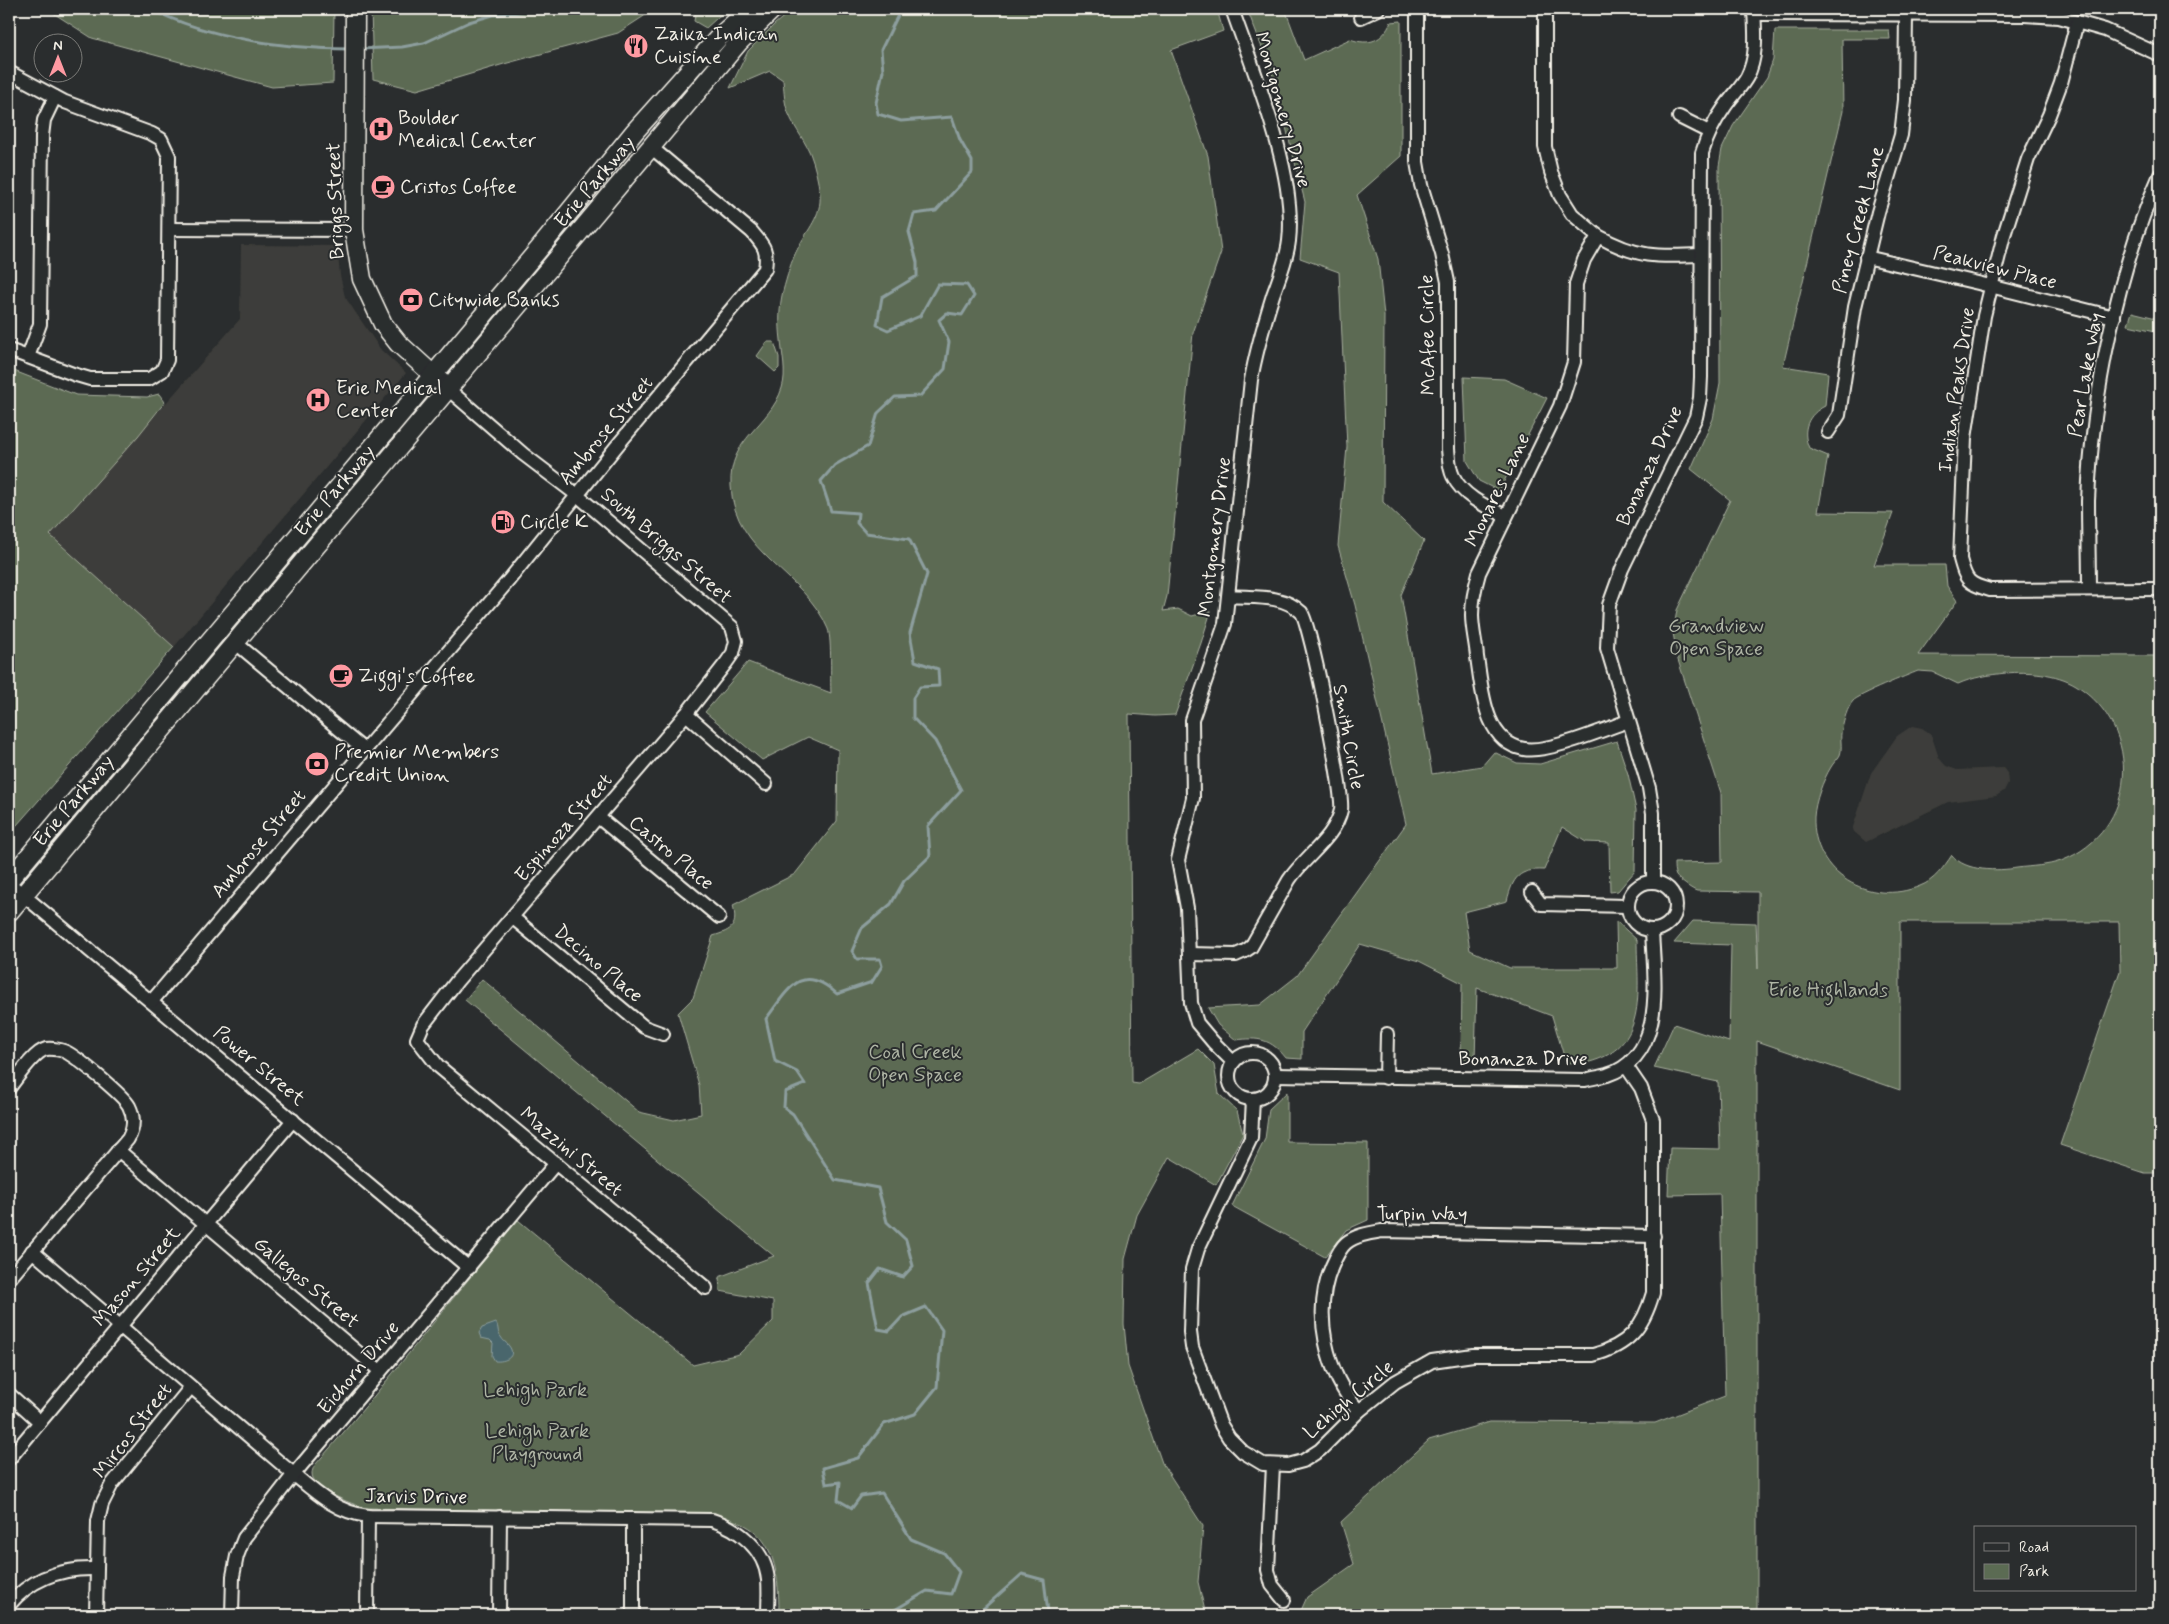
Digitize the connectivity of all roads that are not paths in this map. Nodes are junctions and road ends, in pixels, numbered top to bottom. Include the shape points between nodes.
1 (355, 9) edge
2 (750, 9) edge
3 (773, 9) edge
4 (1232, 9) edge
5 (1378, 9) edge
6 (1418, 9) edge
7 (1545, 9) edge
8 (1754, 11) edge
9 (1906, 14) junction
10 (1361, 17) dead end
11 (2077, 22) junction
12 (2160, 55) edge
13 (9, 72) edge
14 (55, 97) junction
15 (1679, 117) dead end
16 (1709, 132) junction
17 (652, 148) junction
18 (2160, 175) edge
19 (169, 229) junction
20 (354, 230) junction
21 (1598, 236) junction
22 (1701, 255) junction
23 (1866, 258) junction
24 (1992, 286) junction
25 (2114, 317) junction
26 (9, 350) edge
27 (28, 357) junction
28 (433, 376) junction
29 (448, 389) junction
30 (1828, 432) dead end
31 (577, 495) junction
32 (1506, 516) junction
33 (2089, 589) junction
34 (2160, 589) edge
35 (1228, 596) junction
36 (736, 641) joint
37 (236, 643) junction
38 (686, 714) junction
39 (1628, 721) junction
40 (364, 750) junction
41 (766, 784) dead end
42 (598, 817) junction
43 (9, 882) edge
44 (1653, 882) junction
45 (1532, 892) dead end
46 (23, 895) junction
47 (1627, 906) junction
48 (9, 912) edge
49 (512, 917) junction
50 (719, 917) dead end
51 (1652, 930) junction
52 (1189, 954) junction
53 (152, 1001) junction
54 (663, 1034) dead end
55 (1388, 1034) dead end
56 (417, 1039) joint
57 (1233, 1062) junction
58 (1626, 1066) junction
59 (1275, 1075) junction
60 (1390, 1078) junction
61 (9, 1088) edge
62 (1253, 1099) junction
63 (293, 1120) junction
64 (118, 1150) junction
65 (556, 1163) junction
66 (207, 1224) junction
67 (1654, 1236) junction
68 (32, 1251) junction
69 (469, 1268) junction
70 (9, 1279) edge
71 (706, 1288) dead end
72 (120, 1326) junction
73 (380, 1371) junction
74 (190, 1388) junction
75 (9, 1394) edge
76 (1360, 1411) junction
77 (40, 1422) junction
78 (9, 1459) edge
79 (1273, 1465) junction
80 (294, 1474) junction
81 (368, 1516) junction
82 (500, 1517) junction
83 (633, 1518) junction
84 (96, 1569) junction
85 (1284, 1600) dead end
86 (9, 1605) edge
87 (96, 1615) edge
88 (232, 1615) edge
89 (367, 1615) edge
90 (499, 1615) edge
91 (633, 1615) edge
92 (768, 1615) edge

1 - 20 main road, Briggs Street
2 - 28 main road, Erie Parkway via 720,35 635,131
3 - 17 main road, Erie Parkway via 739,42
4 - 35 street, Montgomery Drive via 1276,143 1288,189 1290,223 1289,242 1258,342 1251,380
5 - 10 street
6 - 32 street, McAfee Circle via 1418,162 1421,185 1448,282 1450,464 1461,488 1476,501
7 - 21 street via 1545,147 1560,195 1572,214
8 - 9 street
8 - 16 street, Bonanza Drive via 1755,52 1747,77
9 - 11 street via 2024,14
9 - 23 street, Piney Creek Lane via 1905,100 1901,135
11 - 12 street via 2105,30
11 - 24 street, Indian Peaks Drive via 2061,82 2028,159
13 - 14 street
14 - 19 street via 161,139 169,156
14 - 27 street via 44,120 42,136 40,324
15 - 16 street
16 - 22 street, Bonanza Drive via 1702,152
17 - 29 main road, Erie Parkway
17 - 31 street, Ambrose Street via 752,232 763,244 767,256 765,269
18 - 25 street, Pear Lake Way via 2139,230
19 - 20 street
19 - 27 street via 167,360 162,371 149,379 90,379
20 - 28 main road, Briggs Street via 362,279 383,324
21 - 22 street via 1620,248 1645,255
21 - 32 street, Monares Lane via 1581,266 1576,284 1574,362 1560,406
22 - 39 street, Bonanza Drive via 1701,377 1696,417 1622,569 1609,605 1607,648
23 - 24 street, Peakview Place
23 - 30 street, Piney Creek Lane via 1839,415
24 - 25 street, Peakview Place
24 - 33 street, Indian Peaks Drive via 1974,372 1965,438 1960,559 1965,578 1974,586 1990,590
25 - 33 street, Pear Lake Way via 2104,364 2091,462
26 - 27 street
28 - 29 main road, Briggs Street
28 - 43 main road, Erie Parkway
29 - 31 street, South Briggs Street via 523,454
29 - 37 main road, Erie Parkway
31 - 36 street, South Briggs Street via 732,627
31 - 40 street, Ambrose Street
32 - 39 street, Monares Lane via 1479,573 1472,616 1485,707 1494,729 1515,746 1545,748
33 - 34 street, Indian Peaks Drive
35 - 52 street, Montgomery Drive via 1225,624 1192,720 1193,798 1178,860 1187,908
35 - 52 street, Smith Circle via 1279,600 1289,603 1305,616 1328,722 1341,809 1331,832 1296,869 1251,947 1236,954
36 - 38 street, Espinoza Street via 733,654
37 - 40 street
37 - 46 main road, Erie Parkway
38 - 41 street
38 - 42 street, Espinoza Street
39 - 44 street, Bonanza Drive via 1653,813
40 - 53 street, Ambrose Street
42 - 49 street, Espinoza Street
42 - 50 street, Castro Place
43 - 46 street, Power Street
44 - 47 street via 1643,883 1634,889
44 - 51 street via 1667,887 1676,900 1676,908 1668,924
45 - 47 street via 1541,904
46 - 48 main road, Erie Parkway
46 - 53 street, Power Street
47 - 51 street via 1632,921 1644,930
49 - 54 street, Decino Place via 644,1027
49 - 56 street, Espinoza Street via 422,1025
51 - 58 street, Bonanza Drive via 1652,1024 1642,1050
52 - 57 street, Montgomery Drive via 1188,980 1197,1023
53 - 63 street, Power Street
55 - 60 street
56 - 65 street, Mazzini Street via 438,1066
57 - 59 street via 1247,1053 1255,1053 1269,1060
57 - 62 street via 1228,1076 1230,1083 1239,1095
58 - 60 street, Bonanza Drive via 1608,1075 1584,1080
58 - 67 street, Lehigh Circle via 1641,1088 1654,1120
59 - 60 street
59 - 62 street via 1271,1089 1260,1098
61 - 64 street via 39,1052 49,1049 67,1052 128,1105 133,1128
62 - 79 street, Lehigh Circle via 1251,1138 1198,1249 1192,1269 1190,1332 1192,1347 1221,1425 1229,1438 1243,1452 1263,1464
63 - 66 street, Mason Street
63 - 69 street, Power Street
64 - 66 street, Gallegos Street
64 - 68 street
65 - 69 street, Eichorn Drive
65 - 71 street, Mazzini Street
66 - 72 street, Mason Street
66 - 73 street, Gallegos Street
67 - 76 street, Lehigh Circle via 1653,1293 1647,1314 1624,1342 1593,1355 1473,1355 1432,1361 1395,1382
67 - 76 street, Turpin Way via 1382,1231 1345,1243 1329,1273 1324,1293 1323,1329 1342,1386
68 - 70 street
68 - 72 street, Jarvis Drive
69 - 73 street, Eichorn Drive
72 - 74 street, Jarvis Drive
72 - 77 street, Mason Street
73 - 80 street, Eichorn Drive
74 - 80 street, Jarvis Drive
74 - 84 street, Mircos Street via 112,1484 98,1521
75 - 77 street
76 - 79 street, Lehigh Circle via 1320,1450 1303,1461
77 - 78 street, Mason Street
79 - 85 street via 1268,1570 1272,1585
80 - 81 street, Jarvis Drive via 340,1509
80 - 88 street, Eichorn Drive via 244,1538 233,1576
81 - 82 street, Jarvis Drive
81 - 89 street
82 - 83 street, Jarvis Drive
82 - 90 street
83 - 91 street
83 - 92 street, Jarvis Drive via 712,1520 729,1525 744,1537 763,1561 768,1578
84 - 86 street via 65,1571 40,1578
84 - 87 street, Mircos Street

